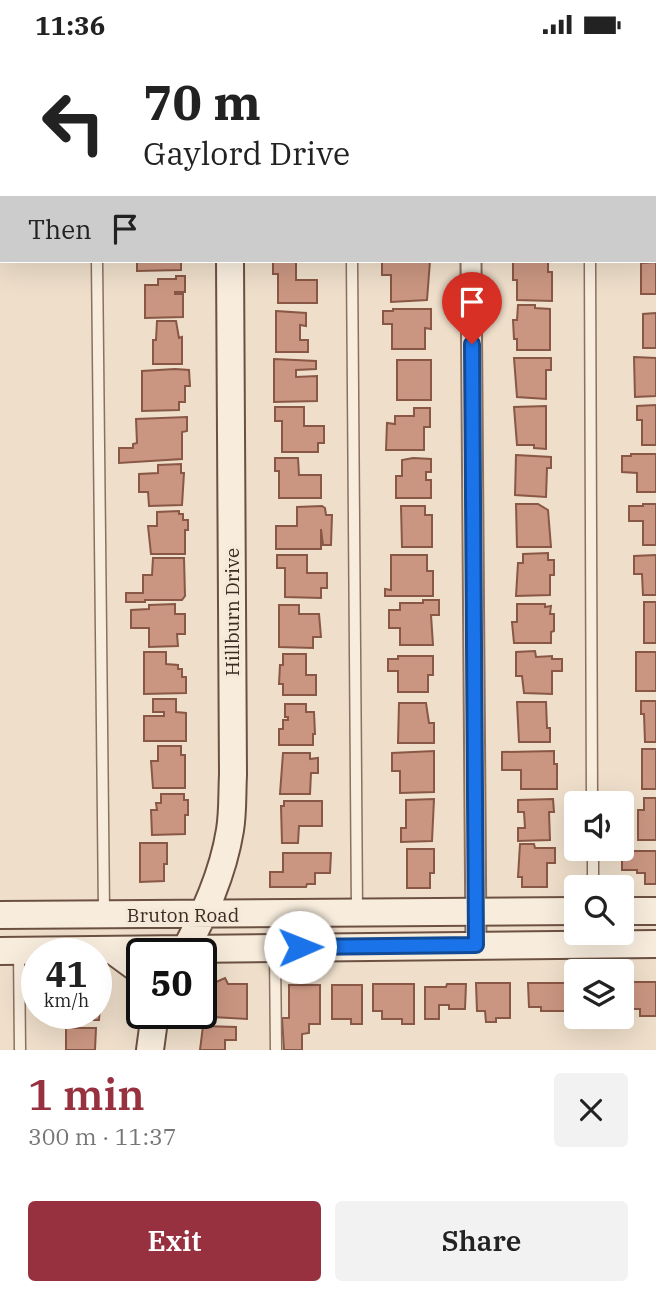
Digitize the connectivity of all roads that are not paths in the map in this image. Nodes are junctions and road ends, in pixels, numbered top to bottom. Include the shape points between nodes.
1 (97, 263) edge
2 (230, 263) edge
3 (352, 263) edge
4 (471, 263) edge
5 (590, 263) edge
6 (592, 791) edge
7 (476, 911) junction
8 (564, 911) edge
9 (634, 911) edge
10 (656, 911) edge
11 (357, 913) junction
12 (202, 914) junction
13 (0, 915) edge
14 (104, 915) junction
15 (191, 938) edge
16 (656, 944) edge
17 (476, 945) junction
18 (275, 947) junction
19 (112, 950) joint
20 (126, 950) edge
21 (217, 950) edge
22 (9, 951) edge
23 (126, 960) edge
24 (153, 1029) edge
25 (20, 1050) edge
26 (150, 1050) edge
27 (276, 1050) edge

1 - 14 lane
2 - 12 main road, Hillburn Drive via 231,827 224,861
3 - 11 lane
4 - 7 street
5 - 6 lane
7 - 8 main road, Bruton Road
7 - 11 main road, Bruton Road
7 - 17 street
9 - 10 main road
11 - 12 main road, Bruton Road
12 - 14 main road, Bruton Road
12 - 15 main road, Hillburn Drive
13 - 14 main road, Bruton Road
16 - 17 main road, Bruton Road
17 - 18 main road, Bruton Road
18 - 21 main road, Bruton Road
18 - 27 lane
19 - 20 main road, Bruton Road
19 - 23 main road
22 - 25 lane
24 - 26 main road

